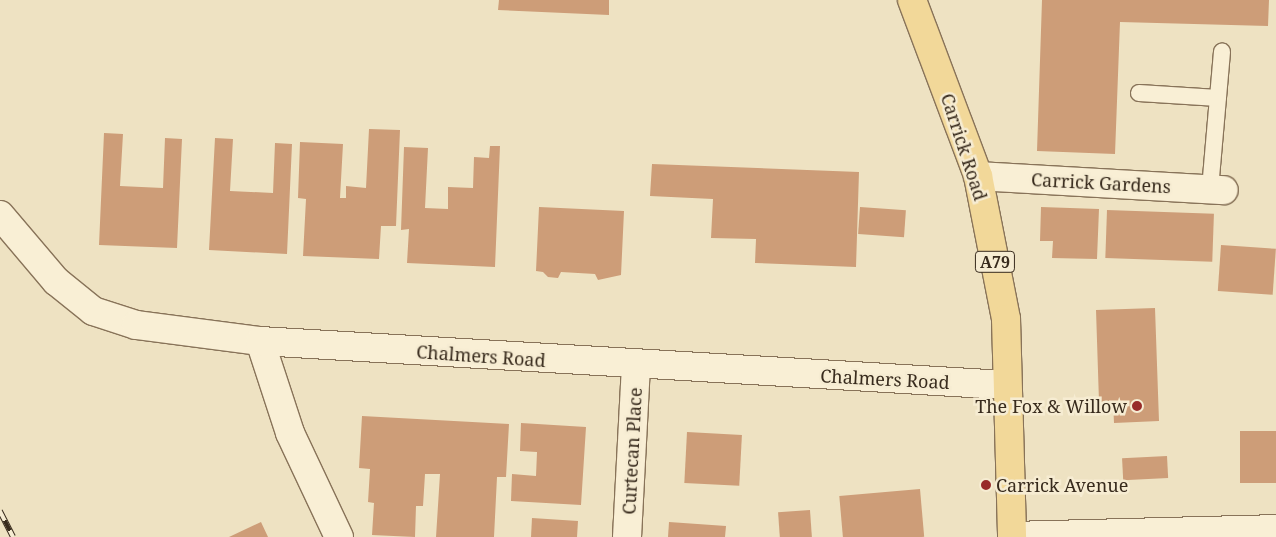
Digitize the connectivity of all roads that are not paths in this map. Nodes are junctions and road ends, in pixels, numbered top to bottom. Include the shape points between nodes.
1 (912, 0) edge
2 (1222, 52) dead end
3 (1139, 93) dead end
4 (1218, 98) junction
5 (978, 176) junction
6 (1217, 189) joint
7 (0, 215) edge
8 (260, 341) junction
9 (636, 366) junction
10 (1006, 385) junction
11 (1276, 528) edge
12 (339, 537) edge
13 (627, 537) edge
14 (1012, 537) edge

1 - 5 main road, Carrick Road / A79
2 - 4 lane
3 - 4 lane
4 - 6 lane
5 - 6 street, Carrick Gardens
5 - 10 main road, Carrick Road / A79 via 1006,319
7 - 8 street, Chalmers Road via 56,281 92,311 136,326
8 - 9 street, Chalmers Road
8 - 12 street via 290,433
9 - 10 street, Chalmers Road
9 - 13 street, Curtecan Place
10 - 14 main road, Carrick Road / A79
11 - 14 street

